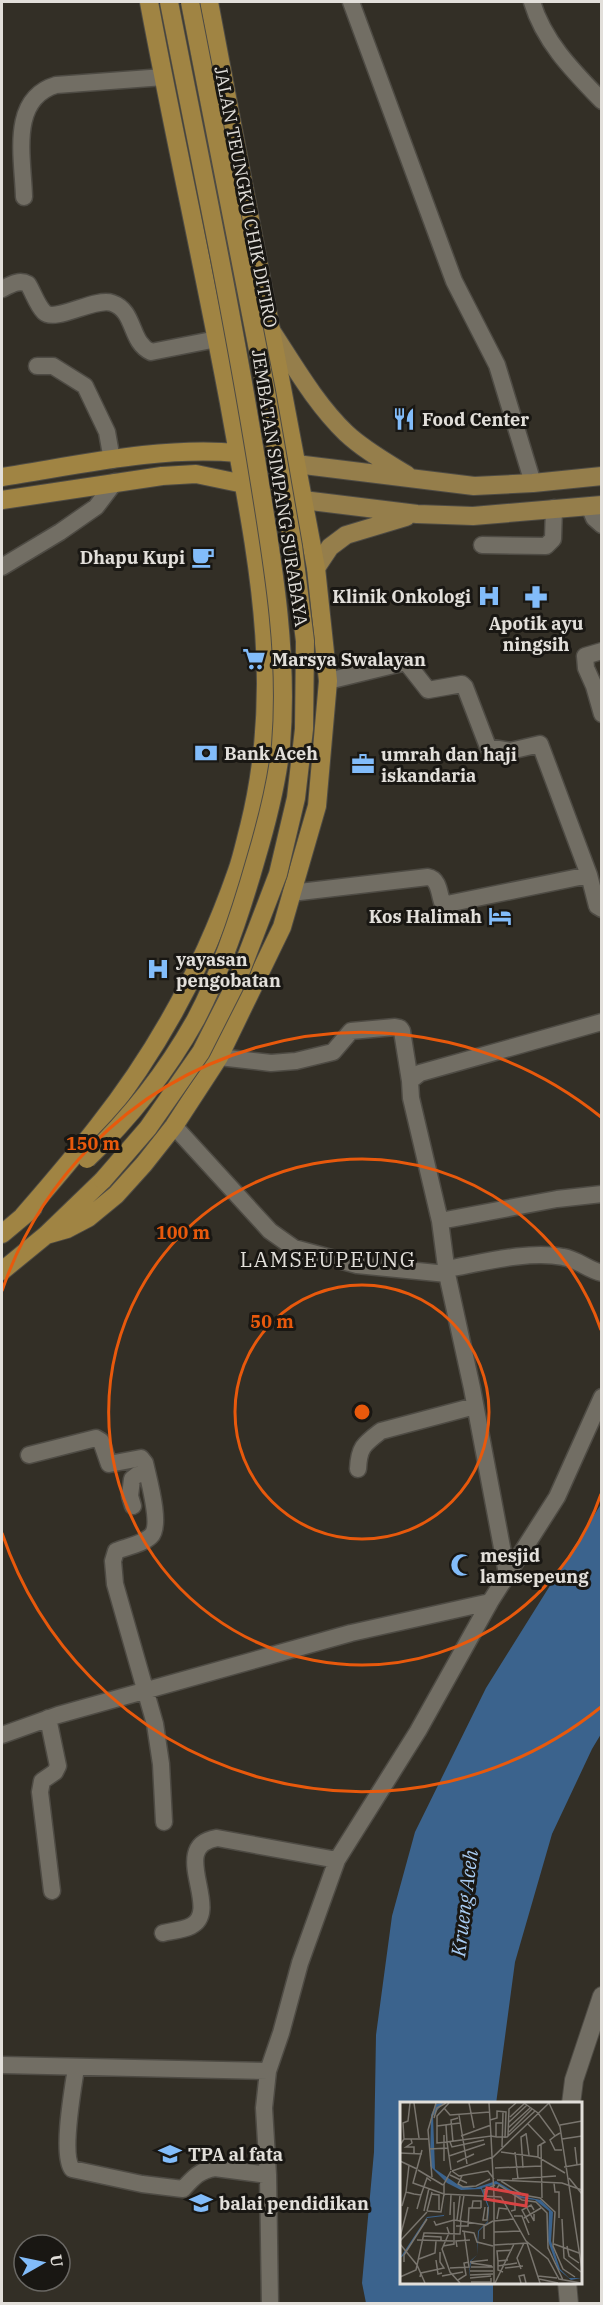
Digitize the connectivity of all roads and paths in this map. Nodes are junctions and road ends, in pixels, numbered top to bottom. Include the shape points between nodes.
1 (149, 2) edge
2 (168, 2) edge
3 (190, 2) edge
4 (209, 2) edge
5 (351, 2) edge
6 (532, 2) edge
7 (164, 77) junction
8 (602, 101) edge
9 (24, 197) dead end
10 (2, 289) edge
11 (272, 332) junction
12 (217, 339) junction
13 (37, 366) dead end
14 (238, 453) junction
15 (112, 460) junction
16 (296, 464) junction
17 (2, 477) edge
18 (594, 477) edge
19 (414, 480) junction
20 (115, 482) junction
21 (533, 483) junction
22 (244, 484) junction
23 (2, 500) edge
24 (303, 500) junction
25 (596, 505) edge
26 (554, 508) junction
27 (417, 514) junction
28 (602, 525) edge
29 (482, 545) dead end
30 (2, 567) edge
31 (316, 568) junction
32 (602, 651) edge
33 (328, 681) junction
34 (602, 714) edge
35 (589, 875) junction
36 (291, 892) junction
37 (602, 909) edge
38 (602, 1022) edge
39 (219, 1057) junction
40 (410, 1081) junction
41 (174, 1126) junction
42 (602, 1194) edge
43 (23, 1216) junction
44 (440, 1221) junction
45 (2, 1234) edge
46 (46, 1235) junction
47 (2, 1271) edge
48 (447, 1272) junction
49 (602, 1273) edge
50 (602, 1397) edge
51 (475, 1406) junction
52 (29, 1455) dead end
53 (358, 1469) dead end
54 (147, 1473) junction
55 (134, 1506) dead end
56 (507, 1574) junction
57 (490, 1602) junction
58 (144, 1691) junction
59 (48, 1718) junction
60 (2, 1734) edge
61 (164, 1822) dead end
62 (337, 1860) junction
63 (52, 1891) dead end
64 (163, 1933) dead end
65 (602, 1996) edge
66 (2, 2065) edge
67 (76, 2068) junction
68 (268, 2071) junction
69 (571, 2102) edge
70 (268, 2175) junction
71 (567, 2284) edge
72 (270, 2304) edge
73 (569, 2304) edge

1 - 7 highway
2 - 43 highway, JEMBATAN SIMPANG SURABAYA, bridge via 233,322 272,556 279,612 281,745 273,795 251,879 196,1018 117,1130
3 - 46 highway, JEMBATAN SIMPANG SURABAYA, bridge via 293,546 305,641 304,729 296,798 278,874 237,981 201,1052 148,1128 103,1180
4 - 11 highway, JALAN TEUNGKU CHIK DITIRO
5 - 21 street via 454,280 497,365
6 - 8 street via 555,48
7 - 9 street via 45,88 26,110 22,122
7 - 12 highway
10 - 12 street via 25,282 44,312 53,315 102,301 116,304 123,309 140,345 151,352
11 - 16 highway, JALAN TEUNGKU CHIK DITIRO
11 - 19 main road via 300,376 346,432
12 - 14 highway
13 - 15 street via 53,366 85,386 107,432
14 - 15 highway via 202,450
14 - 16 main road
14 - 22 highway
15 - 17 highway
16 - 19 main road
16 - 24 highway, JALAN TEUNGKU CHIK DITIRO
18 - 21 main road
18 - 25 main road
19 - 21 main road via 474,486
20 - 22 highway via 196,474
20 - 23 highway
20 - 30 street via 96,507
22 - 24 main road
22 - 43 highway via 266,633 267,696 256,796 238,868 201,962 166,1027 99,1125
24 - 27 main road
24 - 31 highway, JALAN TEUNGKU CHIK DITIRO
25 - 26 main road
25 - 28 street via 594,518
26 - 27 main road via 473,516
26 - 29 street via 553,539 546,546
27 - 31 main road via 346,536 330,547
31 - 33 highway, JALAN TEUNGKU CHIK DITIRO
32 - 34 street via 585,656
33 - 35 street via 406,662 428,690 462,684 488,747 510,751 540,744
33 - 36 highway, JALAN TEUNGKU CHIK DITIRO via 316,806
35 - 36 street via 445,904 435,880 428,877
35 - 37 street via 597,906
36 - 39 highway, JALAN TEUNGKU CHIK DITIRO via 282,927
38 - 40 street via 420,1073
39 - 40 street via 271,1063 296,1061 333,1052 351,1031 400,1028
39 - 41 highway, JALAN TEUNGKU CHIK DITIRO
40 - 44 street
41 - 46 highway, JALAN TEUNGKU CHIK DITIRO via 109,1201 88,1218
41 - 48 street via 270,1231 294,1248 357,1265
42 - 44 street
43 - 45 highway
44 - 48 street
46 - 47 highway, JEMBATAN SIMPANG SURABAYA
48 - 49 street via 547,1255 569,1258
48 - 51 street
50 - 56 street via 557,1497
51 - 53 street via 381,1431 359,1453
51 - 56 street
52 - 54 street via 96,1438 101,1441 109,1464 141,1458
54 - 55 street via 132,1479 130,1496
54 - 58 street via 156,1521 154,1532 149,1538 116,1551 113,1561 115,1584
56 - 57 street
57 - 58 street via 351,1633
57 - 62 street via 418,1731
58 - 59 street
58 - 61 street via 155,1724
59 - 60 street
59 - 63 street via 58,1766 56,1772 42,1781 40,1792
62 - 64 street via 218,1838 207,1840 195,1858 200,1916 192,1925
62 - 68 street via 300,1963
65 - 69 street via 574,2080
66 - 67 street
67 - 68 street
67 - 70 street via 67,2161 72,2169 183,2189 207,2169
68 - 70 street via 264,2108
70 - 72 street
71 - 73 street

